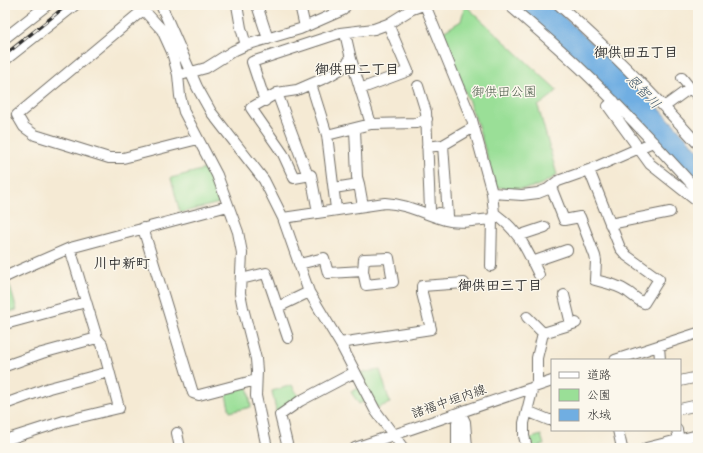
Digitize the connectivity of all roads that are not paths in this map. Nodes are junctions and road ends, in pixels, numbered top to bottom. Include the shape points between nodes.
1 (47, 5) edge
2 (75, 5) edge
3 (161, 5) edge
4 (237, 5) edge
5 (257, 5) edge
6 (300, 5) edge
7 (346, 5) edge
8 (424, 5) edge
9 (509, 5) edge
10 (561, 6) edge
11 (144, 7) edge
12 (388, 24) junction
13 (305, 27) junction
14 (345, 33) junction
15 (5, 38) edge
16 (268, 39) junction
17 (246, 45) junction
18 (5, 60) edge
19 (351, 60) junction
20 (191, 73) junction
21 (178, 76) junction
22 (682, 78) dead end
23 (312, 84) junction
24 (418, 86) dead end
25 (360, 89) junction
26 (694, 92) edge
27 (277, 93) junction
28 (265, 100) junction
29 (614, 101) junction
30 (664, 107) junction
31 (427, 119) junction
32 (371, 124) junction
33 (474, 127) junction
34 (355, 129) junction
35 (327, 135) junction
36 (198, 139) junction
37 (653, 142) junction
38 (698, 144) edge
39 (443, 145) junction
40 (427, 147) junction
41 (638, 148) junction
42 (589, 170) junction
43 (308, 176) junction
44 (359, 184) junction
45 (551, 187) junction
46 (334, 188) junction
47 (698, 191) edge
48 (492, 193) junction
49 (698, 202) edge
50 (228, 206) junction
51 (363, 206) junction
52 (410, 208) junction
53 (336, 209) junction
54 (430, 210) junction
55 (318, 212) junction
56 (670, 212) dead end
57 (493, 216) junction
58 (283, 218) junction
59 (610, 224) junction
60 (546, 226) dead end
61 (143, 228) junction
62 (518, 236) junction
63 (70, 248) junction
64 (567, 250) dead end
65 (532, 262) junction
66 (299, 264) junction
67 (491, 266) dead end
68 (363, 271) dead end
69 (539, 275) dead end
70 (5, 277) edge
71 (241, 279) junction
72 (464, 283) dead end
73 (309, 292) junction
74 (564, 295) dead end
75 (86, 302) junction
76 (278, 307) junction
77 (527, 317) dead end
78 (5, 324) edge
79 (698, 332) edge
80 (543, 333) junction
81 (97, 338) junction
82 (288, 338) dead end
83 (340, 343) junction
84 (659, 346) junction
85 (630, 358) edge
86 (660, 359) edge
87 (5, 366) edge
88 (109, 372) junction
89 (355, 372) junction
90 (698, 377) edge
91 (256, 380) junction
92 (551, 381) edge
93 (681, 381) edge
94 (535, 386) junction
95 (5, 404) edge
96 (698, 405) edge
97 (681, 409) edge
98 (527, 411) junction
99 (460, 412) junction
100 (551, 420) edge
101 (618, 431) edge
102 (176, 433) dead end
103 (393, 435) junction
104 (678, 435) edge
105 (698, 436) edge
106 (5, 440) edge
107 (8, 448) edge
108 (180, 448) edge
109 (267, 448) edge
110 (288, 448) edge
111 (354, 448) edge
112 (403, 448) edge
113 (457, 448) edge
114 (466, 448) edge
115 (527, 448) edge
116 (622, 448) edge
117 (646, 448) edge

1 - 15 street
2 - 18 street
3 - 20 street
4 - 17 street
5 - 16 street
6 - 13 street
7 - 13 street via 343,10
8 - 12 street
8 - 33 street
9 - 29 street
10 - 30 street
11 - 21 street via 162,30 172,52
11 - 36 street via 17,115 24,127 35,135 109,158 123,158
12 - 14 street via 374,30
12 - 25 street via 408,71
13 - 16 street
14 - 19 street
14 - 28 street via 325,37 252,62
16 - 17 street
17 - 20 street via 206,68
19 - 23 street via 341,69
19 - 25 street
20 - 21 street
20 - 58 street via 211,112 264,180
21 - 36 street via 184,112
22 - 26 street
23 - 27 street via 297,90
23 - 35 street
24 - 31 street
25 - 32 street
26 - 30 street
27 - 28 street
27 - 43 street
28 - 43 street via 251,108 283,154 294,178
29 - 37 street
29 - 41 street via 608,106
30 - 38 street
31 - 32 street via 417,123
31 - 40 street
32 - 34 street
33 - 39 street
33 - 48 street
34 - 35 street
34 - 44 street
35 - 46 street
36 - 50 street via 212,165
37 - 41 street
37 - 47 street
39 - 40 street
39 - 54 street via 448,216
40 - 54 street
41 - 42 street
41 - 49 street via 650,164
42 - 45 street via 558,181
42 - 59 street
43 - 55 street via 311,176
44 - 46 street
44 - 51 street
45 - 48 street via 522,196
45 - 59 street via 564,220 580,217 595,256 595,280 615,285 644,303 659,279 627,256 620,248
46 - 53 street
48 - 57 street
50 - 61 street
50 - 71 street via 241,245
51 - 52 street via 385,203
51 - 53 street
52 - 54 street via 412,204
52 - 57 street via 446,220 459,221
53 - 55 street
55 - 58 street
56 - 59 street
57 - 62 street via 505,221
57 - 67 street
58 - 66 street
60 - 62 street
61 - 63 street
61 - 91 street via 193,393 199,395
62 - 65 street
63 - 70 street
63 - 75 street
64 - 65 street
65 - 69 street
66 - 68 street via 324,258 328,273
66 - 73 street
71 - 76 street via 266,273
71 - 91 street via 240,293 256,359
72 - 83 street via 422,286 431,329
73 - 76 street
73 - 83 street
74 - 80 street via 573,324
75 - 78 street
75 - 81 street
76 - 82 street
77 - 80 street
79 - 84 street
80 - 94 street via 537,358
81 - 87 street via 42,352
81 - 88 street via 102,344
83 - 89 street
84 - 85 street
84 - 86 street
88 - 95 street via 49,388
88 - 106 street via 120,408 64,421
89 - 103 street via 375,410
89 - 110 street via 280,415
90 - 93 street
91 - 109 street via 256,396
92 - 94 street, 諸福中垣内線
94 - 98 street
94 - 99 street, 諸福中垣内線
96 - 97 street
98 - 100 street
98 - 115 street via 524,423
99 - 103 street, 諸福中垣内線
99 - 113 street via 457,423
99 - 114 street via 465,422
101 - 116 street
102 - 108 street
103 - 111 street, 諸福中垣内線
103 - 112 street
104 - 105 street
104 - 117 street
106 - 107 street

